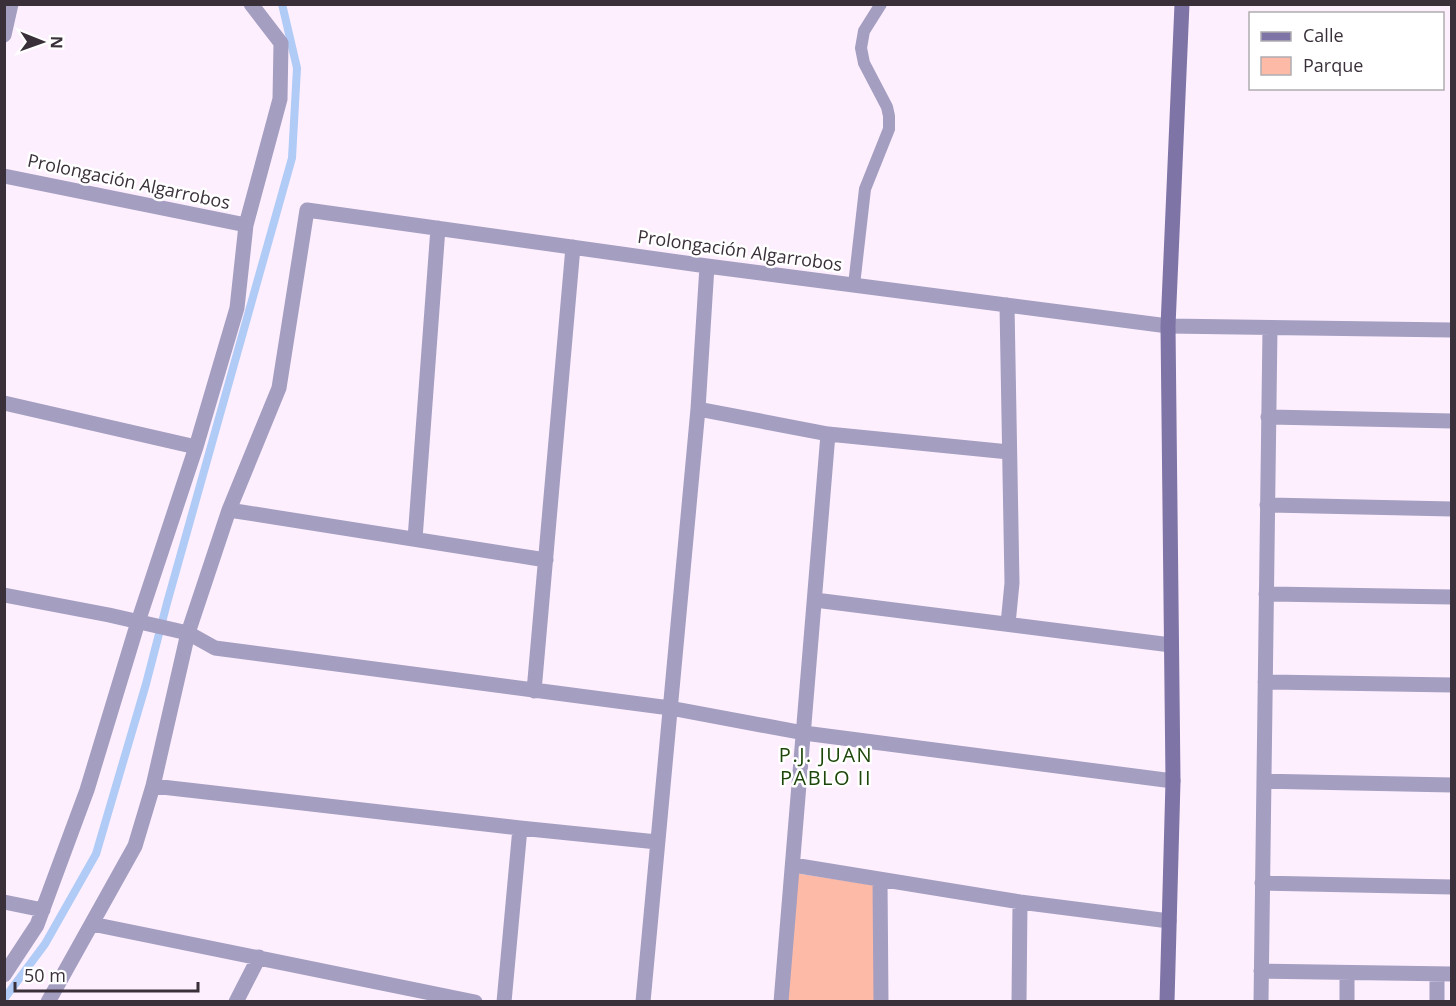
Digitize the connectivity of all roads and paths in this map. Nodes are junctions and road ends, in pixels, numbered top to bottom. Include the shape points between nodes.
1 (11, 4) edge
2 (251, 4) edge
3 (881, 4) edge
4 (1182, 4) edge
5 (4, 35) edge
6 (4, 176) edge
7 (246, 225) junction
8 (438, 228) junction
9 (573, 247) junction
10 (707, 266) junction
11 (854, 285) junction
12 (1007, 305) junction
13 (1168, 326) junction
14 (1270, 328) junction
15 (1452, 330) edge
16 (4, 403) edge
17 (698, 409) junction
18 (1268, 417) junction
19 (1452, 421) edge
20 (828, 434) junction
21 (196, 447) junction
22 (1009, 452) junction
23 (1267, 506) junction
24 (1452, 509) edge
25 (229, 510) junction
26 (415, 539) junction
27 (546, 560) junction
28 (1266, 594) junction
29 (4, 596) edge
30 (1452, 597) edge
31 (815, 600) junction
32 (144, 623) junction
33 (1008, 624) junction
34 (183, 632) junction
35 (1171, 645) junction
36 (1265, 682) junction
37 (1452, 685) edge
38 (534, 691) junction
39 (669, 708) junction
40 (804, 732) junction
41 (1173, 781) junction
42 (1263, 781) junction
43 (1452, 785) edge
44 (153, 786) junction
45 (520, 828) junction
46 (657, 842) junction
47 (793, 865) junction
48 (880, 879) junction
49 (1262, 883) junction
50 (1452, 887) edge
51 (4, 902) edge
52 (1020, 902) junction
53 (43, 910) junction
54 (1169, 921) junction
55 (92, 924) junction
56 (260, 957) junction
57 (1261, 971) junction
58 (1347, 973) junction
59 (1444, 974) edge
60 (4, 975) edge
61 (419, 996) edge
62 (48, 1002) edge
63 (236, 1002) edge
64 (475, 1002) edge
65 (504, 1002) edge
66 (642, 1002) edge
67 (781, 1002) edge
68 (881, 1002) edge
69 (1019, 1002) edge
70 (1167, 1002) edge
71 (1261, 1002) edge
72 (1347, 1002) edge
73 (1437, 1002) edge

1 - 5 street
2 - 7 street via 281,43 280,99
3 - 11 lane via 864,32 861,48 864,63 886,107 889,129 865,189
4 - 13 street
6 - 7 street, Prolongación Algarrobos
7 - 21 street via 237,308
8 - 9 street, Prolongación Algarrobos
8 - 25 street, Prolongación Algarrobos via 307,210 279,388
8 - 26 street
9 - 10 street, Prolongación Algarrobos
9 - 27 street
10 - 11 street, Prolongación Algarrobos
10 - 17 street
11 - 12 street, Prolongación Algarrobos
12 - 13 street, Prolongación Algarrobos
12 - 22 street
13 - 14 street, Prolongación Algarrobos
13 - 35 street
14 - 15 street, Prolongación Algarrobos
14 - 18 street
16 - 21 street
17 - 20 street
17 - 39 street
18 - 19 street
18 - 23 street
20 - 22 street
20 - 31 street
21 - 32 street
22 - 33 street via 1012,584
23 - 24 street
23 - 28 street
25 - 26 street
25 - 34 street
26 - 27 street
27 - 38 street
28 - 30 street
28 - 36 street
29 - 32 street
31 - 33 street
31 - 40 street
32 - 34 street
32 - 53 street
33 - 35 street
34 - 38 street via 215,648
34 - 44 street
35 - 41 street
36 - 37 street
36 - 42 street
38 - 39 street
39 - 40 street
39 - 46 street
40 - 41 street
40 - 47 street
41 - 54 street
42 - 43 street
42 - 49 street
44 - 45 street
44 - 55 street via 135,846
45 - 46 street
45 - 65 street
46 - 66 street
47 - 48 street
47 - 67 street
48 - 52 street
48 - 68 street
49 - 50 street
49 - 57 street
51 - 53 street
52 - 54 street
52 - 69 street
53 - 60 street
54 - 70 street
55 - 56 street
55 - 62 street
56 - 61 street
56 - 63 street
57 - 58 street
57 - 71 street
58 - 59 street
58 - 72 street
59 - 73 street
61 - 64 street

